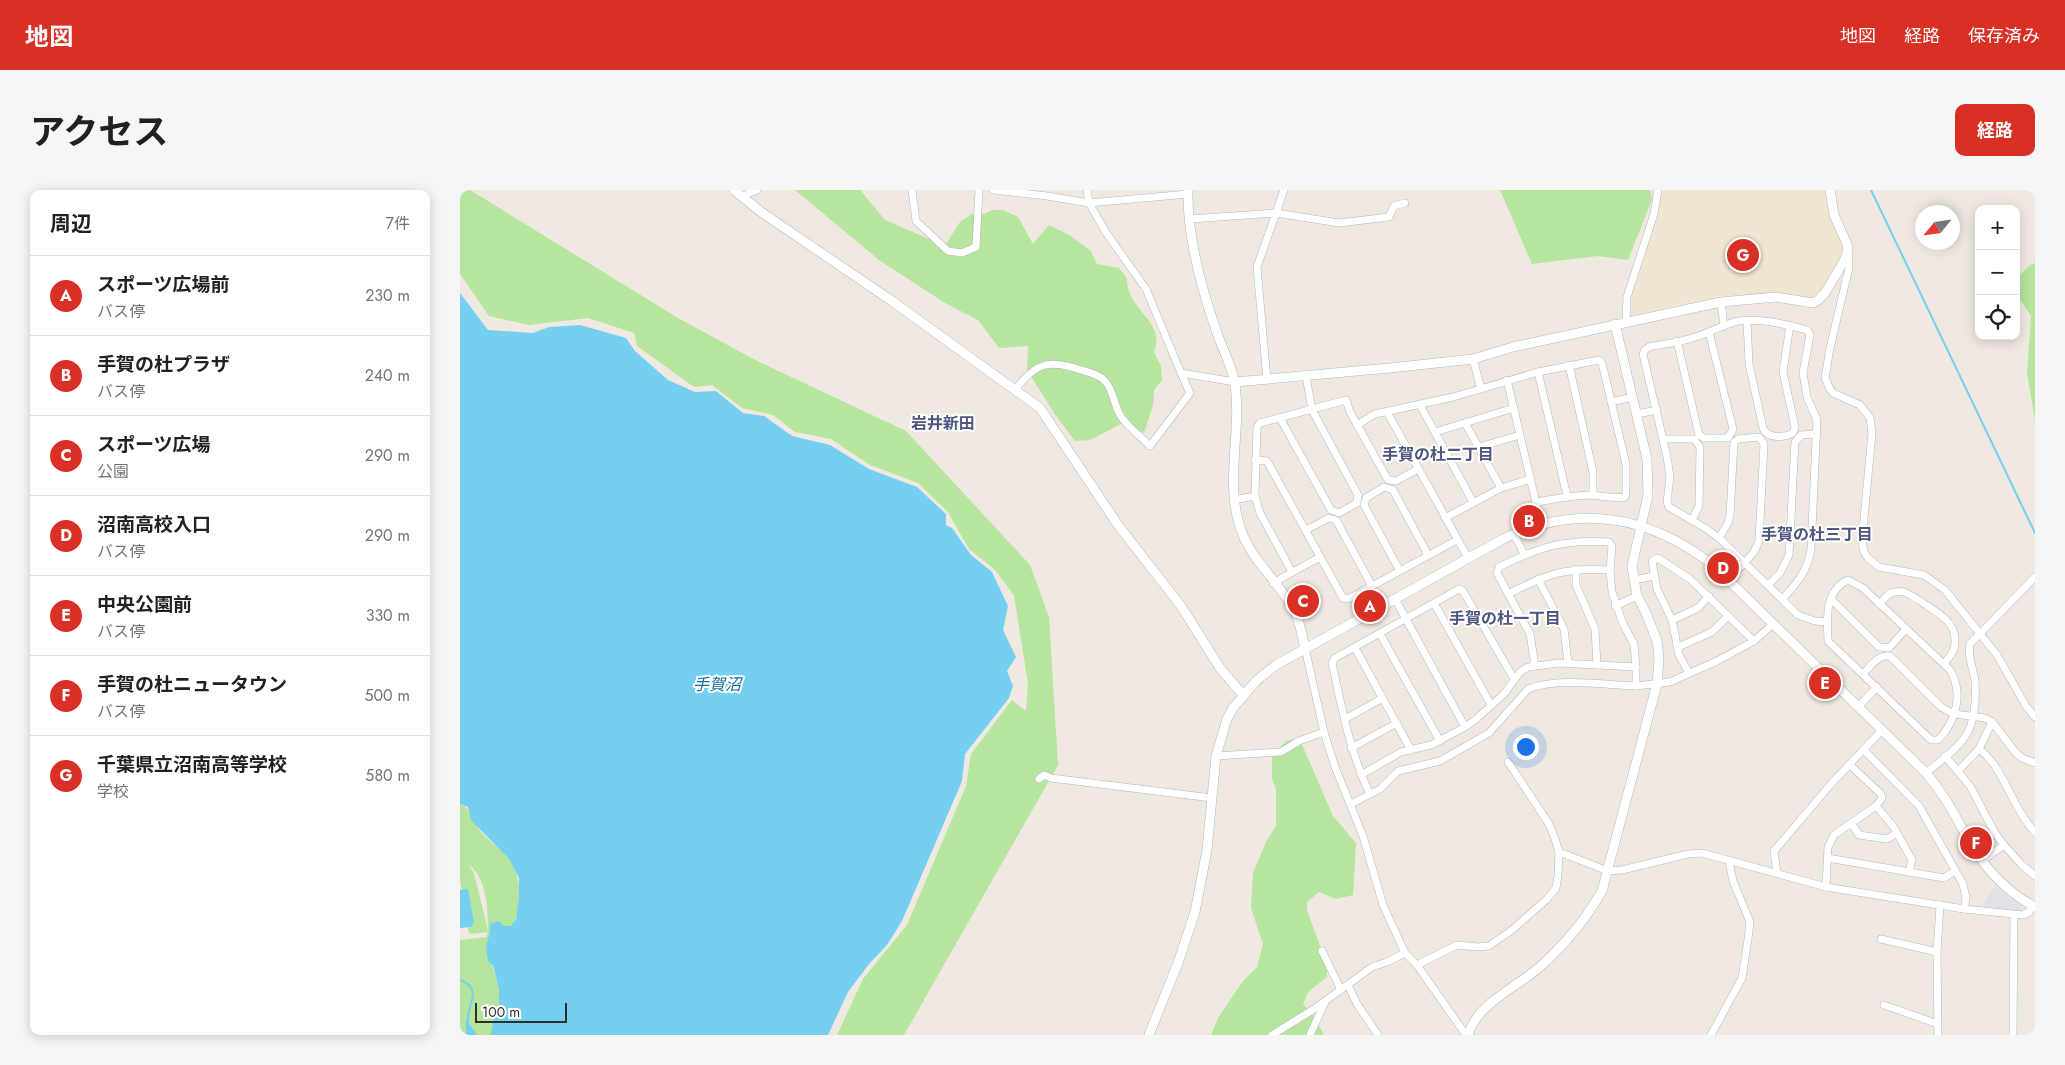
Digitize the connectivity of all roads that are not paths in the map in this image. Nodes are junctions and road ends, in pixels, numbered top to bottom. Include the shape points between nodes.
1 (734, 190) edge
2 (757, 190) edge
3 (912, 190) edge
4 (979, 190) edge
5 (993, 190) edge
6 (1087, 190) edge
7 (1284, 190) edge
8 (1658, 190) edge
9 (1830, 190) edge
10 (1188, 192) edge
11 (744, 199) junction
12 (1089, 203) junction
13 (1405, 203) dead end
14 (1276, 212) junction
15 (1190, 218) junction
16 (1848, 250) junction
17 (1721, 302) junction
18 (1626, 321) junction
19 (1747, 321) junction
20 (1615, 324) junction
21 (1790, 325) junction
22 (1724, 326) junction
23 (1709, 332) junction
24 (1677, 341) junction
25 (1473, 359) junction
26 (1569, 365) junction
27 (1181, 372) junction
28 (1538, 372) junction
29 (1306, 376) junction
30 (1267, 380) junction
31 (1507, 380) junction
32 (1234, 382) junction
33 (1016, 389) junction
34 (1481, 389) junction
35 (1633, 397) junction
36 (1611, 402) junction
37 (1420, 405) junction
38 (1514, 408) junction
39 (1312, 410) junction
40 (1657, 410) junction
41 (1387, 412) junction
42 (1638, 414) junction
43 (1280, 418) junction
44 (1465, 423) junction
45 (1357, 425) junction
46 (1434, 432) junction
47 (1520, 434) junction
48 (1817, 434) junction
49 (1664, 438) junction
50 (1479, 447) junction
51 (1254, 460) junction
52 (1418, 469) junction
53 (1531, 479) junction
54 (1501, 488) junction
55 (1593, 495) junction
56 (1255, 496) junction
57 (1567, 496) junction
58 (1234, 500) junction
59 (1473, 502) junction
60 (1536, 502) junction
61 (1445, 518) junction
62 (1692, 520) junction
63 (1541, 524) junction
64 (1641, 526) junction
65 (1306, 530) junction
66 (1514, 534) junction
67 (1719, 538) junction
68 (1457, 540) junction
69 (1524, 554) junction
70 (1428, 555) junction
71 (1320, 557) junction
72 (1468, 558) junction
73 (1745, 563) junction
74 (1576, 569) junction
75 (1610, 570) junction
76 (1400, 571) junction
77 (1292, 572) junction
78 (1654, 576) junction
79 (2035, 577) edge
80 (1538, 579) junction
81 (1633, 580) junction
82 (1728, 580) junction
83 (1273, 583) junction
84 (1768, 585) junction
85 (1372, 586) junction
86 (1508, 594) junction
87 (1637, 596) junction
88 (1709, 596) junction
89 (1395, 599) junction
90 (1782, 599) junction
91 (1831, 599) junction
92 (1434, 603) junction
93 (1880, 604) junction
94 (1615, 606) junction
95 (1728, 616) junction
96 (1406, 619) junction
97 (1672, 620) junction
98 (1827, 622) junction
99 (1773, 624) junction
100 (1906, 629) junction
101 (1980, 632) junction
102 (1380, 634) junction
103 (1754, 641) junction
104 (1678, 647) junction
105 (1305, 648) junction
106 (1355, 648) junction
107 (1568, 663) junction
108 (1944, 664) junction
109 (1597, 665) junction
110 (1535, 666) junction
111 (1636, 667) junction
112 (1688, 673) junction
113 (1863, 674) junction
114 (1514, 679) junction
115 (1657, 684) junction
116 (1636, 686) junction
117 (1877, 687) junction
118 (1243, 695) junction
119 (1383, 698) junction
120 (1491, 705) junction
121 (1858, 707) junction
122 (1954, 714) junction
123 (1972, 717) junction
124 (2035, 717) edge
125 (1345, 719) junction
126 (1992, 722) junction
127 (1397, 723) junction
128 (1465, 727) junction
129 (1882, 730) junction
130 (1324, 732) junction
131 (1440, 741) junction
132 (1351, 748) junction
133 (1980, 749) junction
134 (1412, 750) junction
135 (1864, 750) junction
136 (1216, 756) junction
137 (1946, 756) junction
138 (1508, 762) dead end
139 (2035, 763) edge
140 (1850, 764) junction
141 (1958, 771) junction
142 (1926, 773) junction
143 (1360, 775) junction
144 (1039, 779) dead end
145 (1370, 794) junction
146 (1212, 798) junction
147 (1351, 804) junction
148 (1876, 806) junction
149 (1852, 824) junction
150 (2035, 832) edge
151 (1897, 833) junction
152 (2004, 845) junction
153 (1559, 852) junction
154 (1828, 858) junction
155 (1729, 861) junction
156 (1982, 861) junction
157 (1608, 871) junction
158 (1955, 871) junction
159 (1909, 872) junction
160 (1776, 873) junction
161 (2035, 876) edge
162 (1826, 887) junction
163 (1940, 905) junction
164 (2034, 907) edge
165 (1964, 909) junction
166 (2014, 915) junction
167 (1881, 939) dead end
168 (1322, 951) dead end
169 (1937, 952) junction
170 (1405, 953) junction
171 (1417, 965) junction
172 (1348, 985) junction
173 (1341, 990) junction
174 (1325, 1001) junction
175 (1884, 1005) dead end
176 (1938, 1024) junction
177 (1149, 1035) edge
178 (1272, 1035) edge
179 (1310, 1035) edge
180 (1378, 1035) edge
181 (1467, 1035) edge
182 (1711, 1035) edge
183 (1938, 1035) edge
184 (2013, 1035) edge

1 - 11 street
2 - 11 street via 746,194
3 - 4 street via 916,221 948,251 962,253 976,247
5 - 12 street
6 - 12 street
7 - 14 street
8 - 18 street via 1654,214 1627,297
9 - 16 street via 1834,215
10 - 12 street
10 - 15 street
11 - 33 street
12 - 27 street via 1146,289
13 - 14 street via 1394,206 1389,218 1339,223
14 - 15 street
14 - 30 street via 1257,267
15 - 32 street via 1210,312
16 - 17 street via 1825,292 1812,303 1776,297
16 - 101 street via 1849,268 1825,378 1833,393 1860,405 1870,418 1872,433 1862,547 1868,558 1880,567 1918,573 1937,583
17 - 18 street
17 - 22 street
18 - 20 street
19 - 21 street via 1767,320
19 - 21 street via 1749,364 1764,428 1770,436 1788,435 1795,427 1783,372
19 - 22 street
20 - 25 street
20 - 35 street
21 - 48 street via 1807,330 1810,335 1803,373 1807,397 1817,420
22 - 23 street
23 - 24 street
23 - 24 street via 1733,429 1728,438 1699,435
24 - 40 street via 1644,350
25 - 29 street
25 - 34 street
26 - 28 street
26 - 36 street via 1599,360
26 - 55 street via 1593,472
27 - 32 street
27 - 33 street via 1190,393 1150,446 1119,414 1105,381 1092,374 1049,363 1026,375
28 - 31 street
28 - 57 street
29 - 30 street
29 - 39 street
30 - 32 street
31 - 34 street
31 - 38 street
32 - 58 street via 1237,409
33 - 118 street via 1040,408 1118,525 1181,606 1220,668
34 - 37 street
35 - 36 street
35 - 42 street
36 - 55 street via 1626,464 1626,493 1619,498
37 - 41 street
37 - 46 street
38 - 44 street
38 - 47 street
39 - 43 street
39 - 43 street via 1358,495 1357,503 1339,513 1331,510
39 - 45 street via 1346,400
40 - 42 street
40 - 49 street
41 - 45 street via 1375,414
41 - 52 street
42 - 64 street via 1649,476
43 - 51 street via 1260,423 1257,427
44 - 46 street
44 - 50 street
45 - 52 street via 1388,480 1396,481
46 - 59 street
47 - 50 street
47 - 53 street
48 - 84 street via 1801,435 1795,442 1792,543 1780,573
48 - 90 street via 1809,563 1801,579
49 - 62 street via 1670,477 1667,502 1669,507
49 - 62 street via 1694,439 1700,447 1699,506
50 - 54 street
51 - 56 street
51 - 65 street via 1267,461
52 - 61 street
53 - 54 street
53 - 60 street
54 - 59 street
55 - 57 street
56 - 58 street
56 - 77 street via 1260,513
57 - 60 street
58 - 83 street via 1245,541
59 - 61 street
60 - 63 street
61 - 68 street
62 - 67 street
63 - 64 street via 1588,518 1625,521
63 - 66 street
64 - 81 street via 1633,552
64 - 82 street via 1678,541
65 - 71 street
65 - 85 street via 1329,518 1336,520
66 - 69 street
66 - 72 street
67 - 73 street
67 - 73 street via 1730,515 1734,442 1738,438 1759,437 1764,444 1760,536 1754,552
68 - 70 street
68 - 72 street
69 - 75 street via 1568,542 1609,542 1612,546
69 - 86 street via 1497,570
70 - 76 street
70 - 76 street via 1393,490 1384,487 1366,498 1364,505
71 - 77 street
71 - 85 street via 1343,598 1348,599
72 - 89 street
73 - 82 street
73 - 84 street
74 - 75 street
74 - 80 street
74 - 109 street via 1576,586 1595,630
75 - 94 street
76 - 85 street
77 - 83 street
78 - 81 street
78 - 88 street via 1652,561 1658,558 1690,578
78 - 97 street
79 - 101 street
80 - 86 street
80 - 107 street via 1564,629
81 - 87 street
82 - 99 street
83 - 105 street via 1296,613
84 - 90 street
86 - 110 street via 1530,634
87 - 94 street
87 - 115 street via 1657,641
88 - 95 street
88 - 97 street via 1698,608
89 - 96 street
89 - 105 street
90 - 98 street via 1798,615
91 - 93 street via 1842,583 1851,580
91 - 98 street
91 - 100 street via 1879,647 1889,648
92 - 96 street
92 - 114 street via 1459,589 1463,591
92 - 120 street
93 - 100 street
93 - 108 street via 1888,594 1907,592 1940,613 1956,640 1955,648
94 - 111 street via 1634,644
95 - 103 street
95 - 104 street via 1712,632
96 - 102 street
96 - 128 street
97 - 104 street
98 - 113 street via 1828,641
99 - 103 street
99 - 121 street
100 - 108 street
101 - 123 street via 1968,649 1975,680
101 - 124 street
102 - 106 street
102 - 131 street
103 - 112 street
104 - 112 street
105 - 118 street via 1276,665
105 - 130 street
106 - 119 street
106 - 125 street via 1332,663
107 - 109 street
107 - 110 street
108 - 122 street via 1958,688
109 - 111 street
110 - 114 street via 1520,672
111 - 116 street
112 - 115 street
113 - 117 street
113 - 122 street via 1880,657 1890,656 1941,707
114 - 120 street
115 - 116 street
115 - 157 street
116 - 145 street via 1563,683 1537,686 1528,690 1490,733 1440,761 1398,771
117 - 121 street
117 - 122 street via 1930,740 1938,740 1947,731
118 - 136 street via 1227,720
119 - 125 street
119 - 127 street
120 - 128 street
121 - 129 street
122 - 123 street
123 - 126 street
123 - 137 street via 1966,736
125 - 132 street
126 - 133 street
126 - 139 street via 2016,753
127 - 132 street
127 - 134 street
128 - 131 street
129 - 135 street
129 - 142 street
130 - 136 street via 1281,752
130 - 147 street
131 - 134 street
132 - 143 street
133 - 141 street
133 - 150 street via 1993,764 2022,817
134 - 143 street via 1401,752
135 - 140 street
135 - 158 street via 1919,806
136 - 146 street
137 - 141 street
137 - 142 street
138 - 153 street via 1549,824
140 - 148 street via 1881,794 1881,802
140 - 160 street via 1774,851
141 - 152 street
142 - 156 street via 1949,803
143 - 145 street
144 - 146 street via 1044,776
145 - 147 street
146 - 177 street via 1208,850 1195,912
147 - 170 street via 1383,905
148 - 149 street
148 - 151 street
149 - 151 street via 1859,835 1887,839
149 - 154 street via 1834,835 1828,847
151 - 159 street via 1912,860
152 - 156 street
152 - 161 street
153 - 157 street
153 - 171 street via 1556,888 1512,930 1489,946 1457,945
154 - 159 street
154 - 162 street
155 - 157 street via 1688,854
155 - 160 street
155 - 182 street via 1733,881 1750,922 1742,978
156 - 164 street via 2006,886
157 - 181 street via 1602,891 1575,930 1542,965 1480,1013
158 - 159 street via 1944,878
158 - 165 street via 1965,890
160 - 162 street
162 - 163 street
163 - 165 street
163 - 169 street
164 - 166 street via 2027,914
165 - 166 street
166 - 184 street
167 - 169 street
168 - 173 street
169 - 176 street
170 - 171 street
170 - 172 street via 1372,967
171 - 181 street
172 - 173 street
172 - 180 street via 1356,1004
173 - 174 street
174 - 178 street
174 - 179 street
175 - 176 street
176 - 183 street

